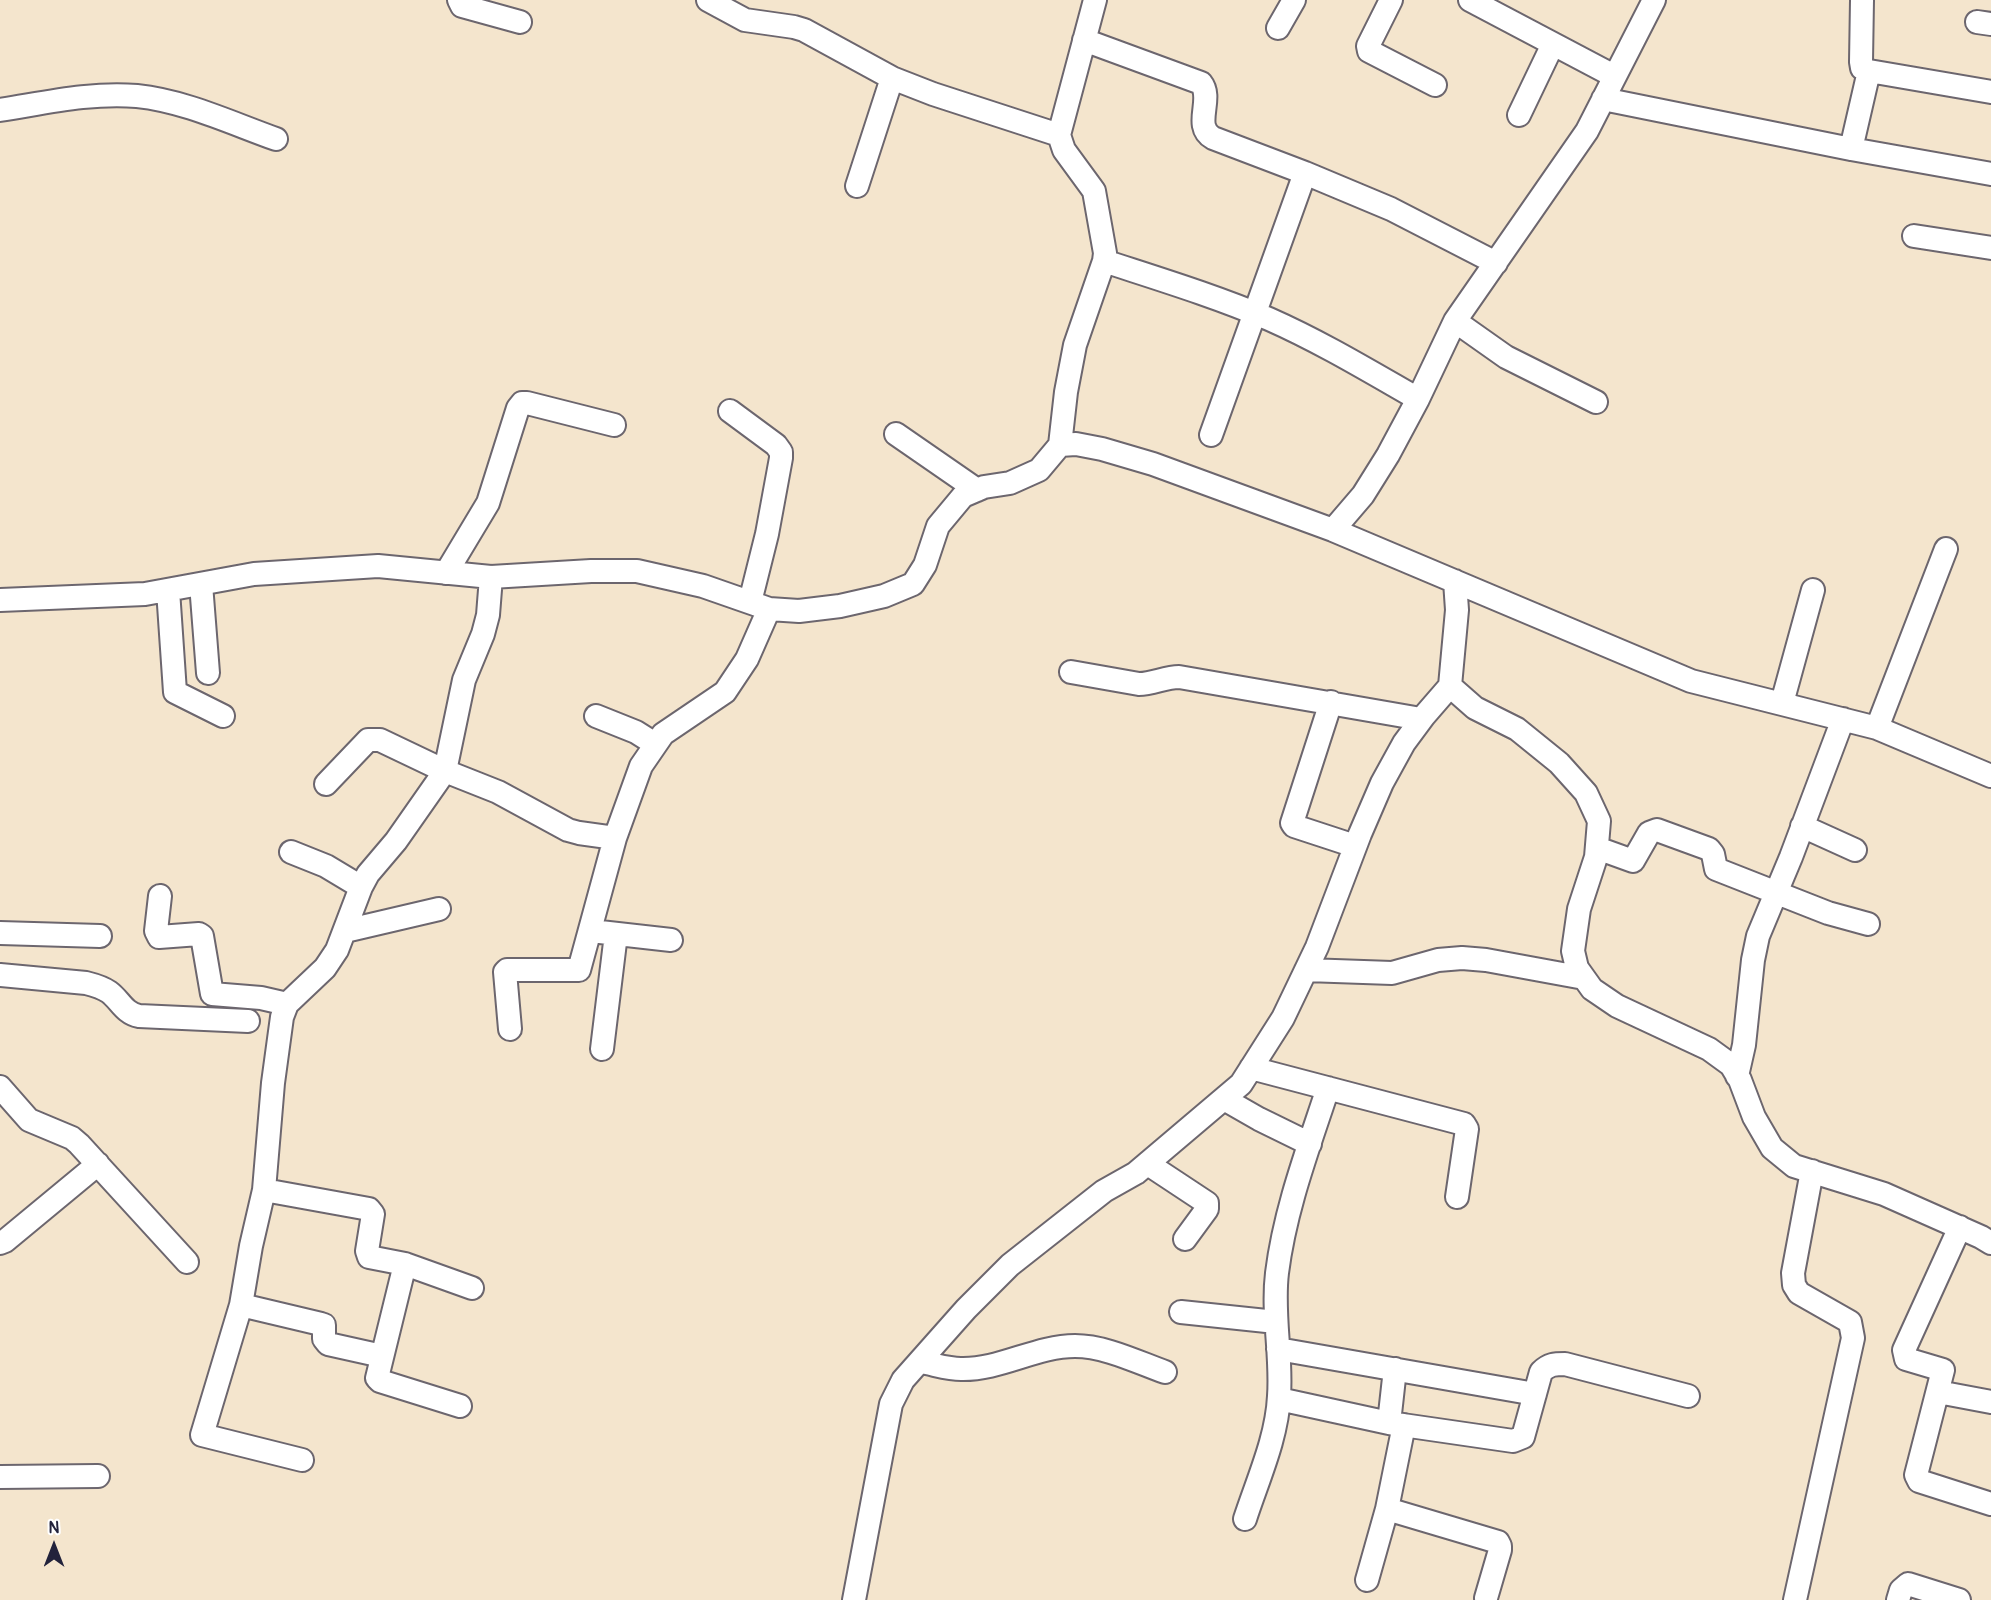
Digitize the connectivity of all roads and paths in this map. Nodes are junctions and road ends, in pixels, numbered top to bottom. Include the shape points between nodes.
1 (459, 0) edge
2 (708, 0) edge
3 (1095, 0) edge
4 (1294, 0) edge
5 (1390, 0) edge
6 (1470, 0) edge
7 (1654, 0) edge
8 (1862, 0) edge
9 (520, 22) dead end
10 (1278, 27) dead end
11 (1084, 40) junction
12 (1553, 44) junction
13 (1869, 71) junction
14 (1614, 76) junction
15 (892, 78) junction
16 (1435, 85) dead end
17 (1991, 92) edge
18 (1603, 99) junction
19 (0, 110) edge
20 (1518, 115) dead end
21 (1059, 135) junction
22 (276, 139) dead end
23 (1851, 149) junction
24 (1305, 173) junction
25 (1991, 174) edge
26 (857, 186) dead end
27 (1914, 236) dead end
28 (1991, 248) edge
29 (1104, 261) junction
30 (1496, 263) junction
31 (1256, 314) junction
32 (1455, 321) junction
33 (1418, 399) junction
34 (1596, 402) dead end
35 (730, 411) dead end
36 (614, 425) dead end
37 (896, 434) dead end
38 (1211, 435) dead end
39 (1060, 444) junction
40 (977, 490) junction
41 (1333, 530) junction
42 (1946, 549) dead end
43 (446, 573) junction
44 (491, 577) junction
45 (1455, 582) junction
46 (201, 584) junction
47 (168, 590) junction
48 (1813, 590) dead end
49 (0, 600) edge
50 (759, 605) junction
51 (1071, 672) dead end
52 (208, 673) dead end
53 (1450, 686) junction
54 (1331, 702) junction
55 (1782, 703) junction
56 (223, 716) dead end
57 (596, 716) dead end
58 (1421, 719) junction
59 (1843, 719) junction
60 (1877, 728) junction
61 (655, 744) junction
62 (445, 771) junction
63 (1991, 776) edge
64 (326, 784) dead end
65 (1802, 826) junction
66 (615, 838) junction
67 (1355, 846) junction
68 (1597, 848) junction
69 (1856, 850) dead end
70 (291, 852) dead end
71 (361, 887) junction
72 (1775, 893) junction
73 (160, 896) dead end
74 (439, 909) dead end
75 (1868, 924) dead end
76 (345, 931) junction
77 (590, 931) junction
78 (0, 933) edge
79 (615, 934) junction
80 (100, 936) dead end
81 (671, 940) dead end
82 (1306, 970) junction
83 (0, 975) edge
84 (1584, 978) junction
85 (287, 1004) junction
86 (248, 1021) dead end
87 (510, 1029) dead end
88 (602, 1049) dead end
89 (1251, 1068) junction
90 (1737, 1076) junction
91 (0, 1087) edge
92 (1328, 1088) junction
93 (1224, 1099) junction
94 (1310, 1144) junction
95 (98, 1164) junction
96 (1148, 1164) junction
97 (1812, 1171) junction
98 (264, 1190) junction
99 (1457, 1197) dead end
100 (1960, 1227) junction
101 (1185, 1239) dead end
102 (0, 1243) edge
103 (1991, 1243) edge
104 (187, 1262) dead end
105 (405, 1264) junction
106 (472, 1288) dead end
107 (241, 1305) junction
108 (1181, 1312) dead end
109 (1276, 1322) junction
110 (1278, 1349) junction
111 (382, 1356) junction
112 (920, 1362) junction
113 (1395, 1369) junction
114 (1165, 1372) dead end
115 (1938, 1392) junction
116 (1535, 1394) junction
117 (1688, 1396) dead end
118 (1279, 1399) junction
119 (1991, 1402) edge
120 (460, 1406) dead end
121 (1396, 1424) junction
122 (302, 1460) dead end
123 (99, 1476) dead end
124 (0, 1477) edge
125 (1991, 1504) edge
126 (1388, 1509) junction
127 (1245, 1519) dead end
128 (1367, 1580) dead end
129 (1486, 1598) dead end
130 (854, 1600) edge
131 (1795, 1600) edge
132 (1898, 1600) edge
133 (1959, 1600) edge

1 - 9 street via 462,6
2 - 15 street via 745,20 804,30
3 - 11 street
4 - 10 street
5 - 16 street via 1369,51
6 - 12 street
7 - 14 street
8 - 13 street via 1860,63
11 - 21 street
11 - 24 street via 1202,83 1207,134
12 - 14 street
12 - 20 street
13 - 17 street
13 - 23 street
14 - 18 street
15 - 21 street
15 - 26 street
18 - 23 street
18 - 30 street via 1587,131
19 - 22 street via 93,95 136,96 179,104
21 - 29 street via 1064,150 1094,191
23 - 25 street
24 - 30 street via 1391,209
24 - 31 street
27 - 28 street
29 - 31 street
29 - 39 street via 1075,345
30 - 32 street
31 - 33 street via 1329,348
31 - 38 street
32 - 33 street
32 - 34 street via 1506,357
33 - 41 street via 1363,495
35 - 50 street via 776,445 782,458 767,534
36 - 43 street via 522,404 489,503
37 - 40 street
39 - 40 street via 1039,470 1010,483
39 - 41 street via 1102,449 1153,464
40 - 50 street via 963,496 938,526 925,565 913,584 884,596 840,606 799,611
41 - 45 street
42 - 60 street
43 - 44 street
43 - 46 street via 378,566 254,574
44 - 50 street via 637,570
44 - 62 street via 488,615 464,680
45 - 53 street via 1457,610
45 - 55 street via 1691,681
46 - 47 street
46 - 52 street
47 - 49 street
47 - 56 street via 175,692
48 - 55 street
50 - 61 street via 747,659 725,692 663,734
51 - 54 street via 1139,684 1179,677
53 - 58 street
53 - 68 street via 1475,708 1517,729 1559,763 1586,793 1599,821
54 - 58 street
54 - 67 street via 1292,823
55 - 59 street
57 - 61 street
58 - 67 street via 1382,783
59 - 60 street
59 - 65 street
60 - 63 street
61 - 66 street via 641,766
62 - 64 street via 373,738
62 - 66 street via 498,792 568,830
62 - 71 street
65 - 69 street
65 - 72 street
66 - 77 street
67 - 82 street
68 - 72 street via 1633,861 1649,833 1657,830 1709,849 1716,869
68 - 84 street via 1579,909 1574,951 1577,968
70 - 71 street via 326,866
71 - 76 street
72 - 75 street
72 - 90 street via 1752,960
73 - 85 street via 157,935 202,936 212,994
74 - 76 street
76 - 85 street via 325,968
77 - 79 street
77 - 87 street via 576,971 505,972
78 - 80 street
79 - 81 street
79 - 88 street
82 - 84 street via 1392,973 1438,960 1462,958
82 - 89 street via 1283,1018
83 - 86 street via 96,986 133,1015
84 - 90 street via 1592,989 1617,1006 1708,1049 1731,1065
85 - 98 street via 273,1083
89 - 92 street
89 - 93 street
90 - 97 street via 1772,1148 1794,1166
91 - 95 street via 29,1120 72,1137
92 - 94 street
92 - 99 street via 1464,1124 1467,1129
93 - 94 street
93 - 96 street
94 - 109 street via 1282,1242
95 - 102 street
95 - 104 street
96 - 101 street via 1207,1203 1207,1209
96 - 112 street via 1104,1191 1010,1265
97 - 100 street via 1884,1194
97 - 131 street via 1794,1285 1799,1293 1850,1322 1853,1338
98 - 105 street via 369,1209 374,1214 367,1254
98 - 107 street
100 - 103 street
100 - 115 street via 1905,1350 1906,1359 1943,1370
105 - 106 street
105 - 111 street
107 - 111 street via 324,1325 328,1344
107 - 122 street via 202,1435
108 - 109 street
109 - 110 street
110 - 113 street
110 - 118 street
111 - 120 street via 377,1374 380,1381
112 - 114 street via 976,1368 1058,1347 1077,1346 1096,1348
112 - 130 street via 903,1380 891,1404
113 - 116 street
113 - 121 street
115 - 119 street
115 - 125 street via 1916,1475 1920,1480
116 - 117 street via 1546,1366 1565,1364
116 - 121 street via 1522,1437 1513,1441
118 - 121 street
118 - 127 street via 1274,1429
121 - 126 street
123 - 124 street
126 - 128 street
126 - 129 street via 1498,1542 1500,1550
132 - 133 street via 1908,1584

